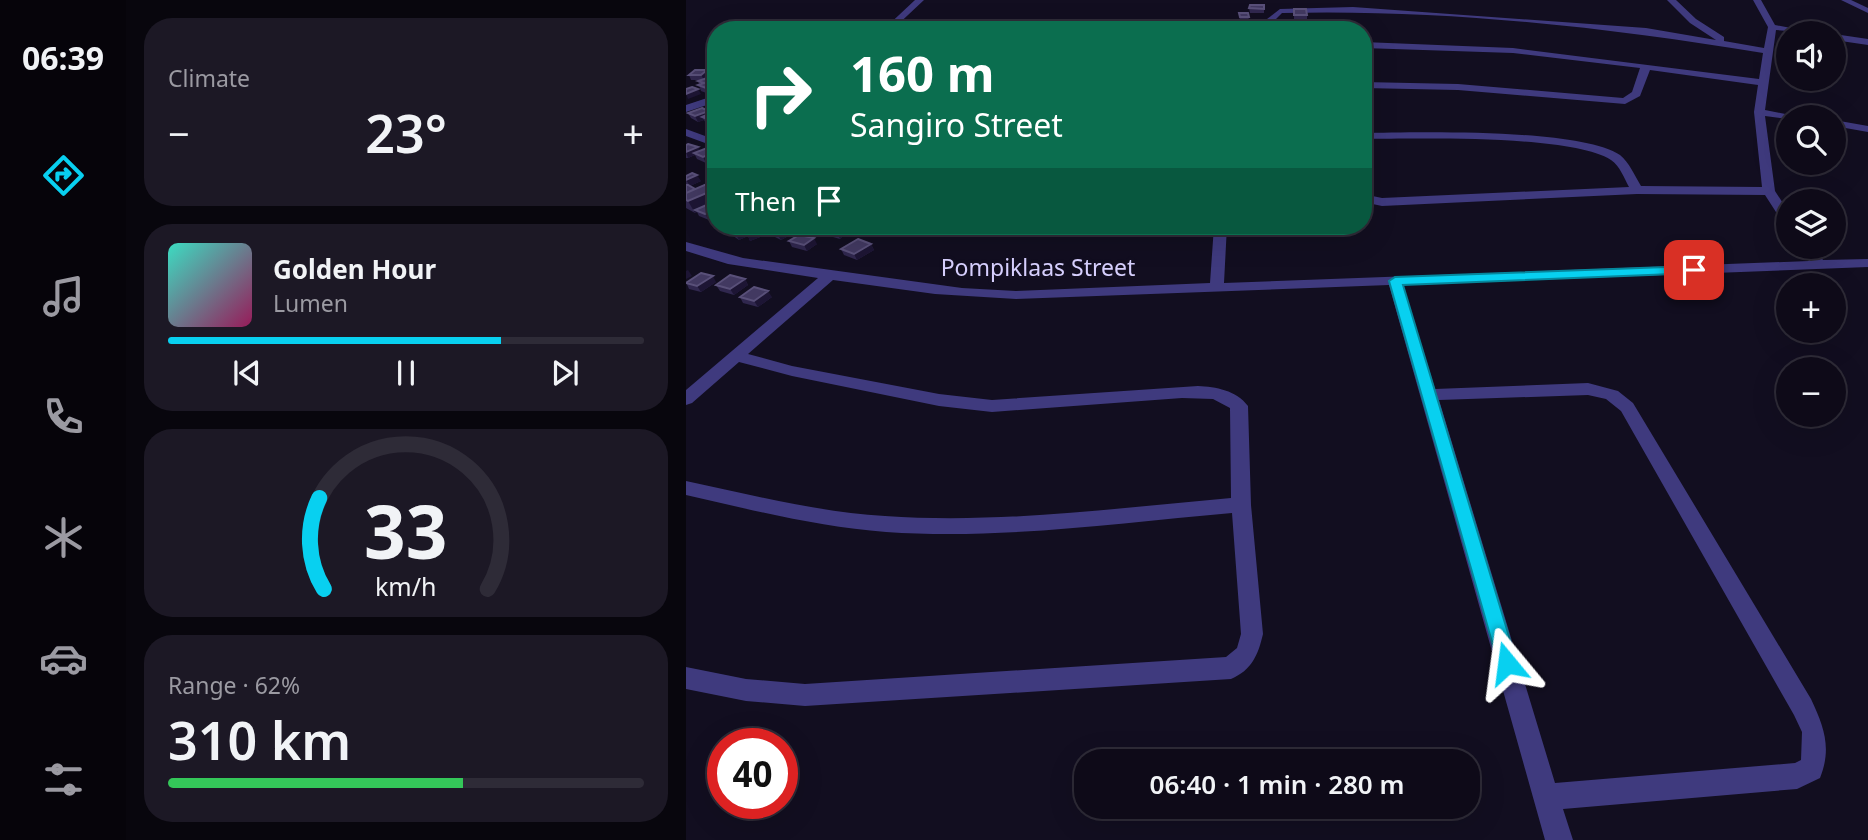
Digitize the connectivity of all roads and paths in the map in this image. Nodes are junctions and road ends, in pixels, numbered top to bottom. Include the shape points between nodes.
1 (919, 0) edge
2 (1671, 0) edge
3 (1756, 0) edge
4 (1845, 0) edge
5 (1868, 12) edge
6 (897, 21) edge
7 (1272, 21) edge
8 (1772, 27) junction
9 (1776, 28) edge
10 (1846, 39) edge
11 (1868, 42) edge
12 (1727, 43) junction
13 (1372, 44) edge
14 (1769, 51) junction
15 (1646, 66) junction
16 (1763, 83) junction
17 (1372, 85) edge
18 (707, 101) edge
19 (686, 109) edge
20 (1759, 112) junction
21 (1776, 114) edge
22 (1846, 125) edge
23 (1868, 128) edge
24 (686, 132) edge
25 (1372, 136) edge
26 (707, 140) edge
27 (1637, 190) junction
28 (1769, 191) junction
29 (1372, 200) edge
30 (1776, 202) edge
31 (1220, 235) edge
32 (686, 246) edge
33 (1815, 259) edge
34 (1868, 263) edge
35 (1819, 265) junction
36 (829, 276) junction
37 (1395, 281) junction
38 (1217, 288) junction
39 (735, 356) junction
40 (1427, 395) junction
41 (686, 400) edge
42 (686, 488) edge
43 (1241, 505) junction
44 (686, 678) edge
45 (1547, 797) junction
46 (1559, 840) edge

1 - 6 street
2 - 12 street
3 - 8 street
4 - 5 street
7 - 12 street via 1280,11 1374,9 1630,29
8 - 9 street
8 - 14 street
10 - 11 street
12 - 14 street
13 - 15 street via 1437,45
14 - 16 street
15 - 16 street
15 - 17 street via 1636,94 1625,101 1458,87
16 - 20 street
18 - 19 street
20 - 21 street
20 - 28 street
22 - 23 street
24 - 26 street
25 - 27 street via 1469,136 1591,149 1616,159
27 - 28 street
27 - 29 street
28 - 30 street
31 - 38 street
32 - 36 street, Pompiklaas Street via 733,261
33 - 35 street
34 - 35 street, Pompiklaas Street
35 - 37 street, Pompiklaas Street
36 - 38 street, Pompiklaas Street via 971,294
36 - 39 street
37 - 38 street, Pompiklaas Street
37 - 40 street
39 - 41 street
39 - 43 street via 792,372 939,400 992,405 1218,393 1239,406
40 - 45 street
40 - 45 street via 1588,389 1612,396 1627,407 1814,732 1811,769 1797,776
42 - 43 street via 830,519 932,526
43 - 44 street via 1252,634 1247,654 1231,668 805,695
45 - 46 street

